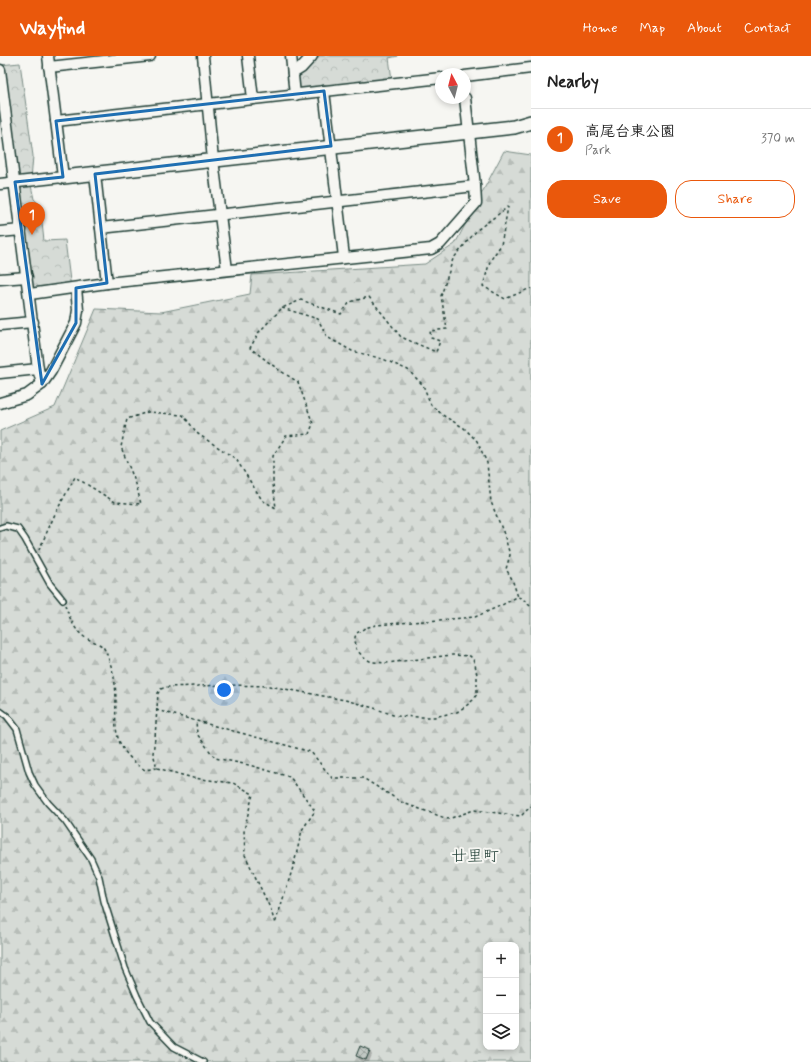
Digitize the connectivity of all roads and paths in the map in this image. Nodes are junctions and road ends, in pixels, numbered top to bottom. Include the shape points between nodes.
1 (48, 56) edge
2 (150, 56) edge
3 (202, 56) edge
4 (248, 56) edge
5 (291, 56) edge
6 (312, 56) edge
7 (49, 67) junction
8 (531, 68) edge
9 (0, 70) edge
10 (293, 73) junction
11 (471, 75) edge
12 (435, 79) edge
13 (1, 88) edge
14 (324, 91) junction
15 (295, 95) junction
16 (253, 100) junction
17 (207, 104) junction
18 (466, 104) edge
19 (56, 121) junction
20 (531, 122) edge
21 (468, 132) junction
22 (4, 136) edge
23 (331, 146) junction
24 (213, 160) junction
25 (95, 174) junction
26 (63, 177) junction
27 (15, 182) junction
28 (0, 184) edge
29 (475, 186) junction
30 (338, 202) junction
31 (220, 215) junction
32 (101, 228) junction
33 (21, 230) junction
34 (0, 232) edge
35 (344, 257) junction
36 (227, 270) junction
37 (27, 277) junction
38 (0, 279) edge
39 (107, 283) junction
40 (76, 288) junction
41 (531, 288) edge
42 (30, 294) junction
43 (282, 308) junction
44 (33, 322) junction
45 (0, 325) edge
46 (38, 369) junction
47 (0, 373) edge
48 (42, 384) junction
49 (0, 403) edge
50 (0, 528) edge
51 (38, 563) junction
52 (518, 597) junction
53 (63, 600) joint
54 (531, 607) edge
55 (156, 710) junction
56 (0, 711) edge
57 (196, 721) junction
58 (157, 768) junction
59 (531, 806) edge
60 (203, 1062) edge

1 - 7 street
2 - 7 street
3 - 17 street
4 - 16 street
5 - 10 street
6 - 10 street
7 - 19 street
8 - 11 street
9 - 13 street
10 - 15 street
12 - 14 street
13 - 22 street
14 - 15 street
14 - 23 street
15 - 16 street
16 - 17 street
17 - 19 street
17 - 24 street
18 - 21 street
19 - 26 street
20 - 21 street via 514,127
21 - 23 street
21 - 29 street
22 - 27 street
23 - 24 street
23 - 30 street
24 - 25 street
24 - 31 street
25 - 26 street
25 - 32 street
26 - 27 street
27 - 28 street
27 - 33 street
29 - 30 street
29 - 35 street via 476,203 440,244 431,249
30 - 31 street
30 - 35 street
31 - 32 street
31 - 36 street
32 - 39 street
33 - 34 street
33 - 37 street
35 - 36 street
36 - 39 street
37 - 38 street
37 - 42 street
39 - 40 street
40 - 42 street
40 - 48 street via 76,323
41 - 43 path via 505,299 484,286 490,261 501,245 508,207 477,230 453,259 441,296 447,329 430,331 431,338 440,341 436,352 401,337 369,297 350,302 341,314 301,300
42 - 44 street
43 - 51 path via 259,332 250,348 298,382 313,424 309,434 286,436 273,456 276,508 262,500 236,459 198,434 183,415 148,412 127,419 121,447 141,504 115,502 75,477 39,548
43 - 52 path via 318,319 327,337 352,351 383,359 408,370 423,385 432,405 464,428 477,441 487,463 491,502 510,555 506,569
44 - 45 street
44 - 46 street
46 - 47 street
46 - 48 street
48 - 49 street via 27,395
50 - 51 lane via 6,526 18,529
51 - 53 lane
52 - 54 path via 524,599
52 - 55 path via 475,616 376,625 365,628 355,637 354,643 360,655 372,662 387,663 452,655 470,656 477,675 477,694 466,706 449,715 396,716 345,700 269,686 228,685 166,687 158,693
53 - 58 path via 72,624 85,638 103,647 113,672 116,690 116,732 122,748 145,770
55 - 57 path
55 - 58 path via 153,753
56 - 60 lane via 17,729 35,785 65,821 91,859 99,877 125,968 150,1022 174,1047
57 - 58 path via 197,734 215,758 290,777 315,810 302,830 275,924 246,855 244,830 253,794 233,783 193,778
57 - 59 path via 311,752 332,778 364,778 403,803 448,818 474,810 521,816

